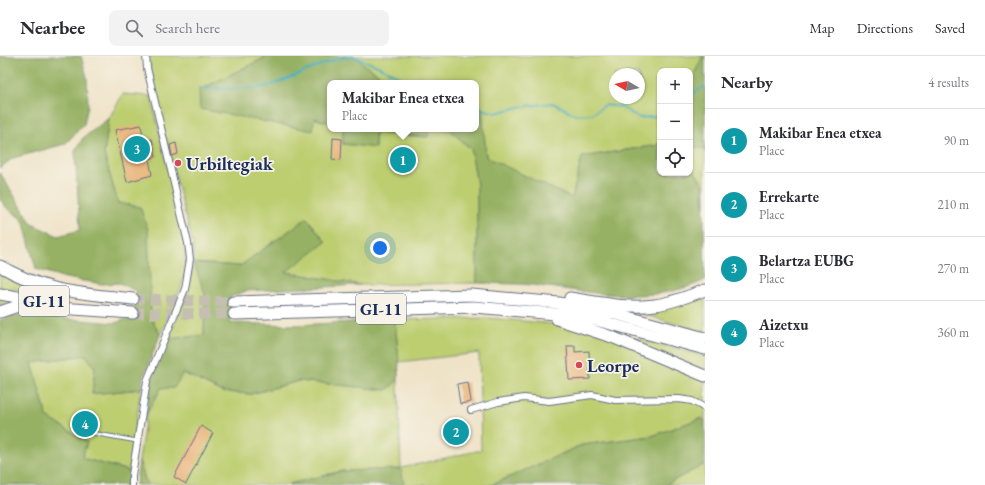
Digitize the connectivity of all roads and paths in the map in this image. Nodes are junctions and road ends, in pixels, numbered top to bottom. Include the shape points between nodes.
1 (146, 56) edge
2 (0, 260) edge
3 (0, 266) edge
4 (18, 276) junction
5 (705, 290) edge
6 (0, 294) edge
7 (472, 295) junction
8 (133, 299) tunnel mouth
9 (233, 302) tunnel mouth
10 (88, 308) junction
11 (0, 312) edge
12 (529, 312) junction
13 (133, 313) tunnel mouth
14 (234, 314) tunnel mouth
15 (705, 338) edge
16 (705, 349) edge
17 (705, 376) edge
18 (705, 408) edge
19 (472, 410) dead end
20 (92, 433) dead end
21 (137, 441) junction
22 (132, 485) edge

1 - 21 street via 190,259 185,289 147,381
2 - 4 highway
3 - 4 highway, GI-11
4 - 8 highway, GI-11 via 66,292
5 - 7 highway via 654,305 513,293
6 - 10 highway, GI-11
7 - 9 highway, GI-11
7 - 15 highway, GI-11 via 559,303 613,313
10 - 11 highway via 28,306
10 - 13 highway, GI-11
12 - 14 highway, GI-11 via 474,307
12 - 16 highway, GI-11 via 615,323
12 - 17 highway via 582,326
18 - 19 street via 692,401 679,399 615,400 592,395 549,401 524,398
20 - 21 lane
21 - 22 street

